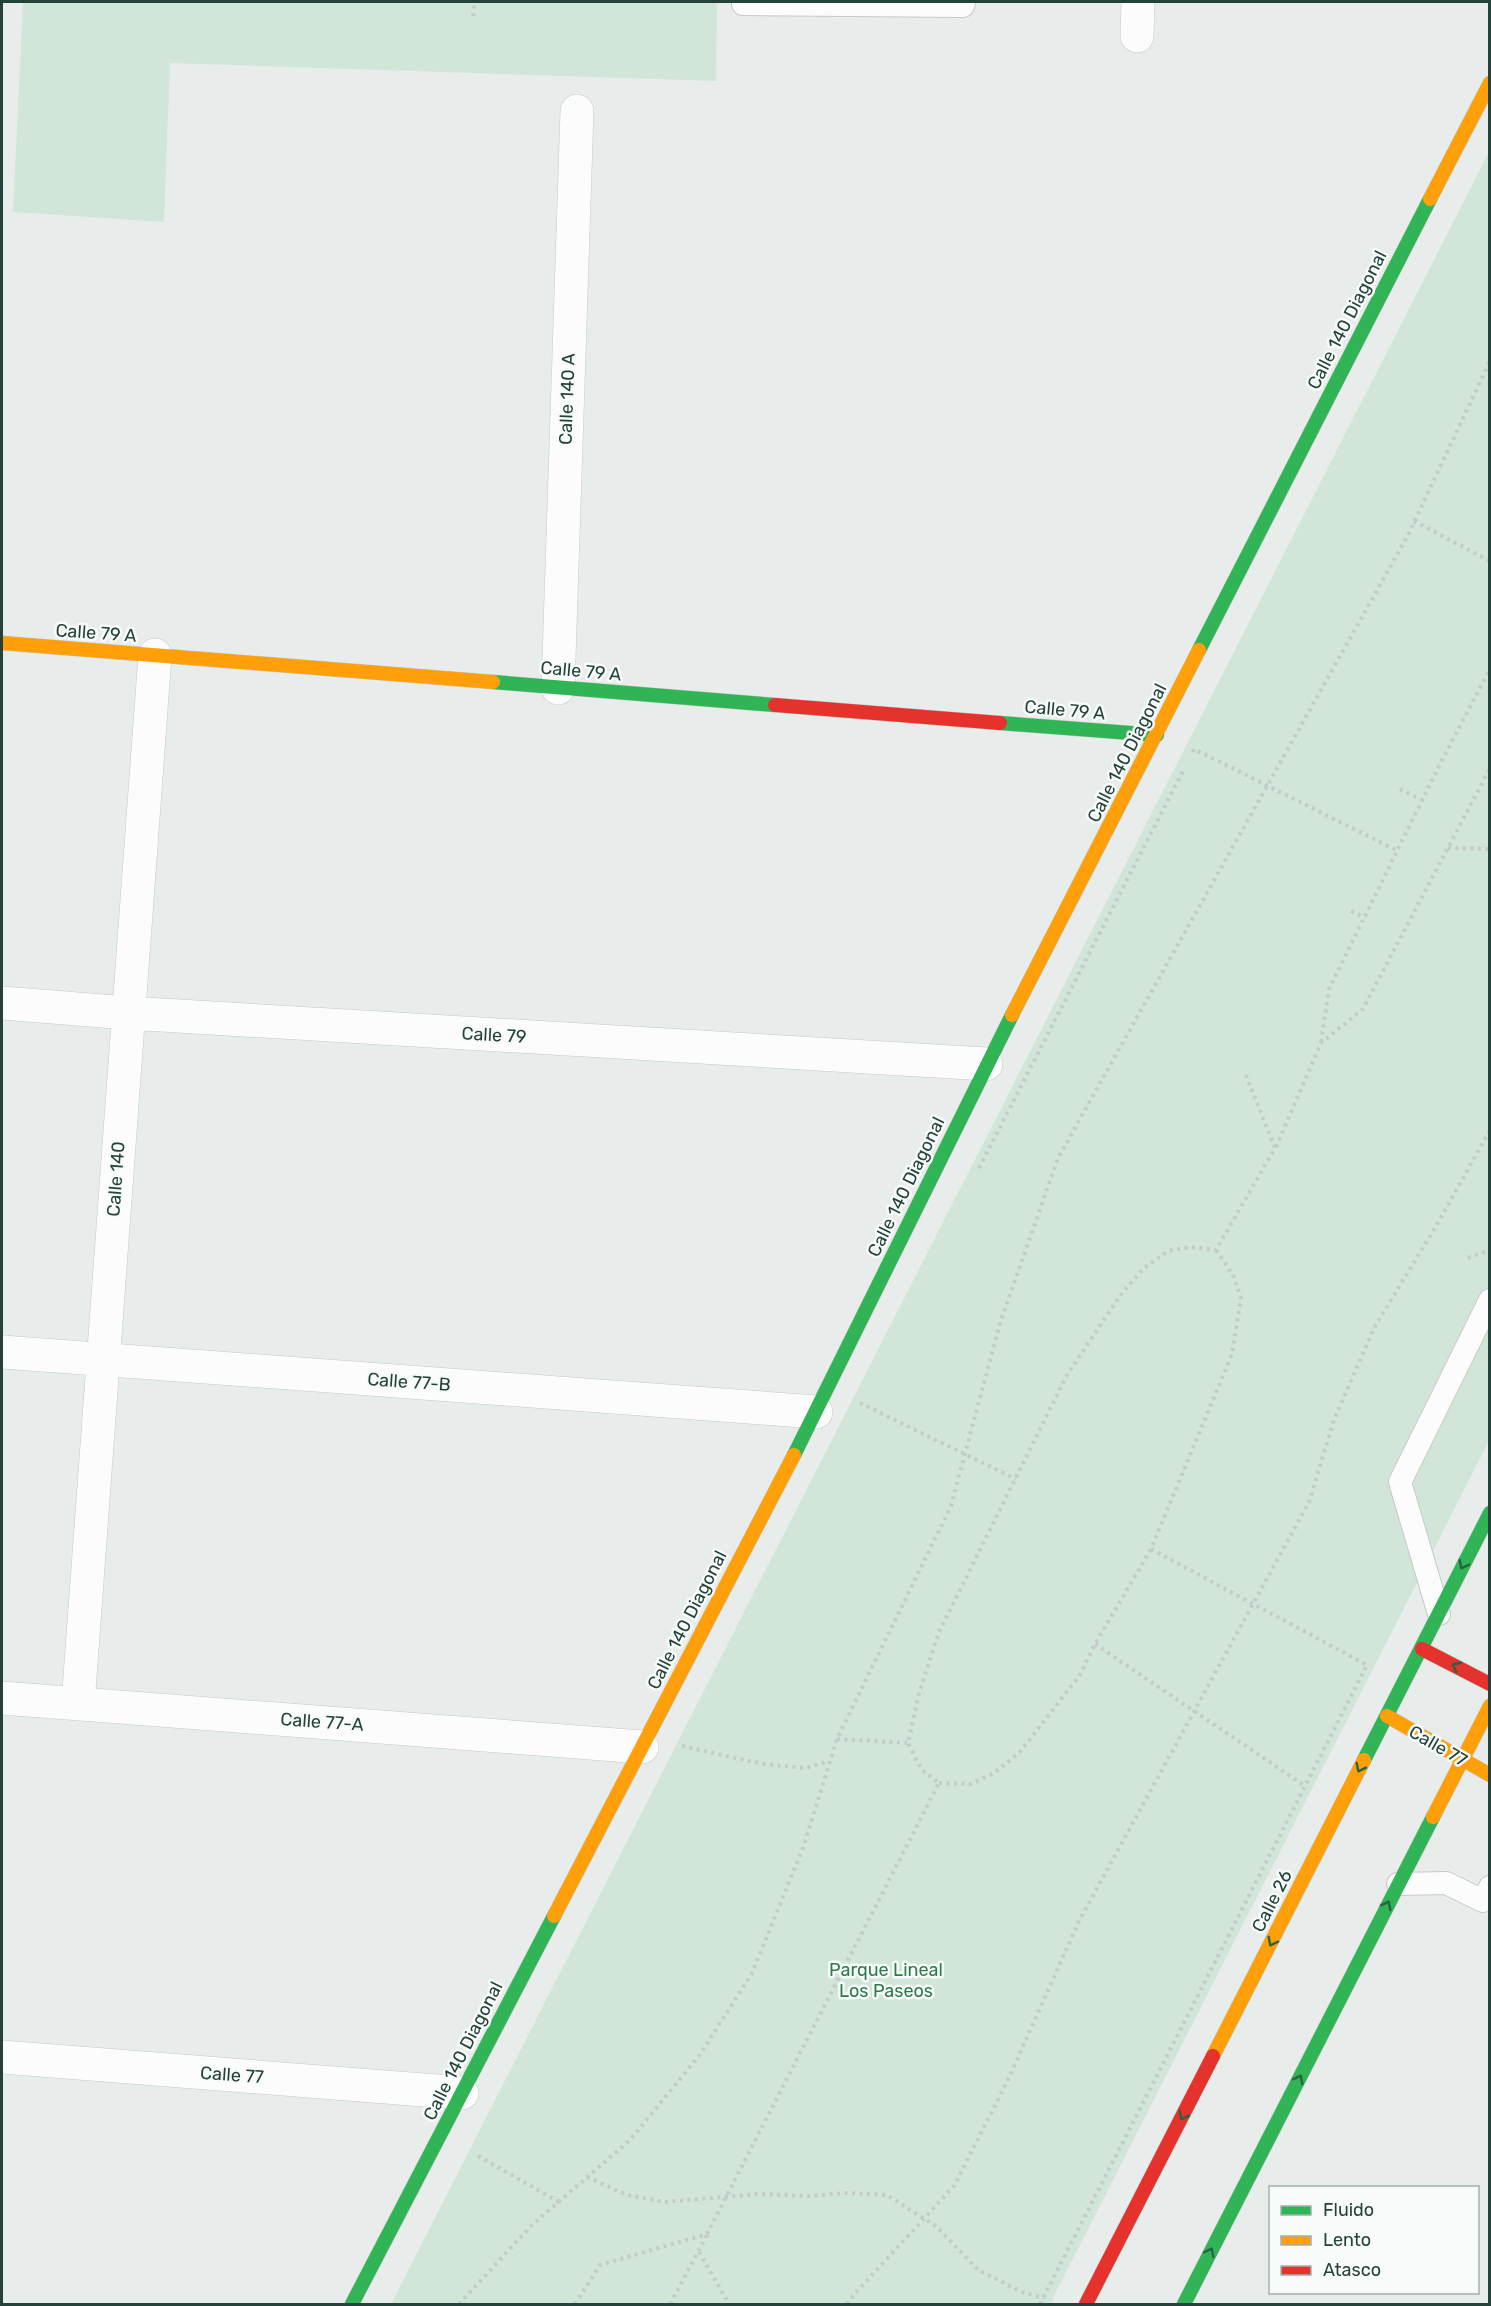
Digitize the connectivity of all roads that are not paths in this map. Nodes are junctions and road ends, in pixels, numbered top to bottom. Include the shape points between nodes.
1 (743, 2) edge
2 (963, 2) edge
3 (1138, 2) edge
4 (1137, 36) dead end
5 (1490, 83) edge
6 (577, 111) dead end
7 (2, 643) edge
8 (155, 655) junction
9 (558, 688) junction
10 (1157, 735) junction
11 (2, 1003) edge
12 (128, 1013) junction
13 (986, 1064) junction
14 (1490, 1300) edge
15 (2, 1352) edge
16 (103, 1359) junction
17 (816, 1412) junction
18 (1490, 1513) edge
19 (1439, 1614) junction
20 (1422, 1648) junction
21 (1490, 1684) edge
22 (2, 1698) edge
23 (78, 1704) junction
24 (1490, 1706) edge
25 (1387, 1716) junction
26 (642, 1747) junction
27 (1462, 1760) junction
28 (1490, 1775) edge
29 (1398, 1884) junction
30 (1490, 1887) edge
31 (2, 2057) edge
32 (462, 2092) junction
33 (352, 2304) edge
34 (1086, 2304) edge
35 (1184, 2304) edge

1 - 2 lane via 963,6
3 - 4 street
5 - 10 street, Calle 140 Diagonal
6 - 9 street, Calle 140 A
7 - 8 street, Calle 79 A
8 - 9 street, Calle 79 A
8 - 12 street, Calle 140
9 - 10 street, Calle 79 A
10 - 13 street, Calle 140 Diagonal
11 - 12 street, Calle 79
12 - 13 street, Calle 79
12 - 16 street, Calle 140
13 - 17 street, Calle 140 Diagonal
14 - 19 lane via 1400,1482
15 - 16 street, Calle 77-B
16 - 17 street, Calle 77-B
16 - 23 street, Calle 140
17 - 26 street, Calle 140 Diagonal
18 -> 19 street, Calle 26
19 - 20 street, Calle 26
21 -> 20 street
20 - 25 street, Calle 26
22 - 23 street, Calle 77-A
23 - 26 street, Calle 77-A
24 - 27 street
25 - 27 street, Calle 77
25 -> 34 street, Calle 26
26 - 32 street, Calle 140 Diagonal
27 - 28 street, Calle 77
27 - 29 street
29 - 30 lane via 1446,1882 1483,1901
35 -> 29 street
31 - 32 street, Calle 77
32 - 33 street, Calle 140 Diagonal

